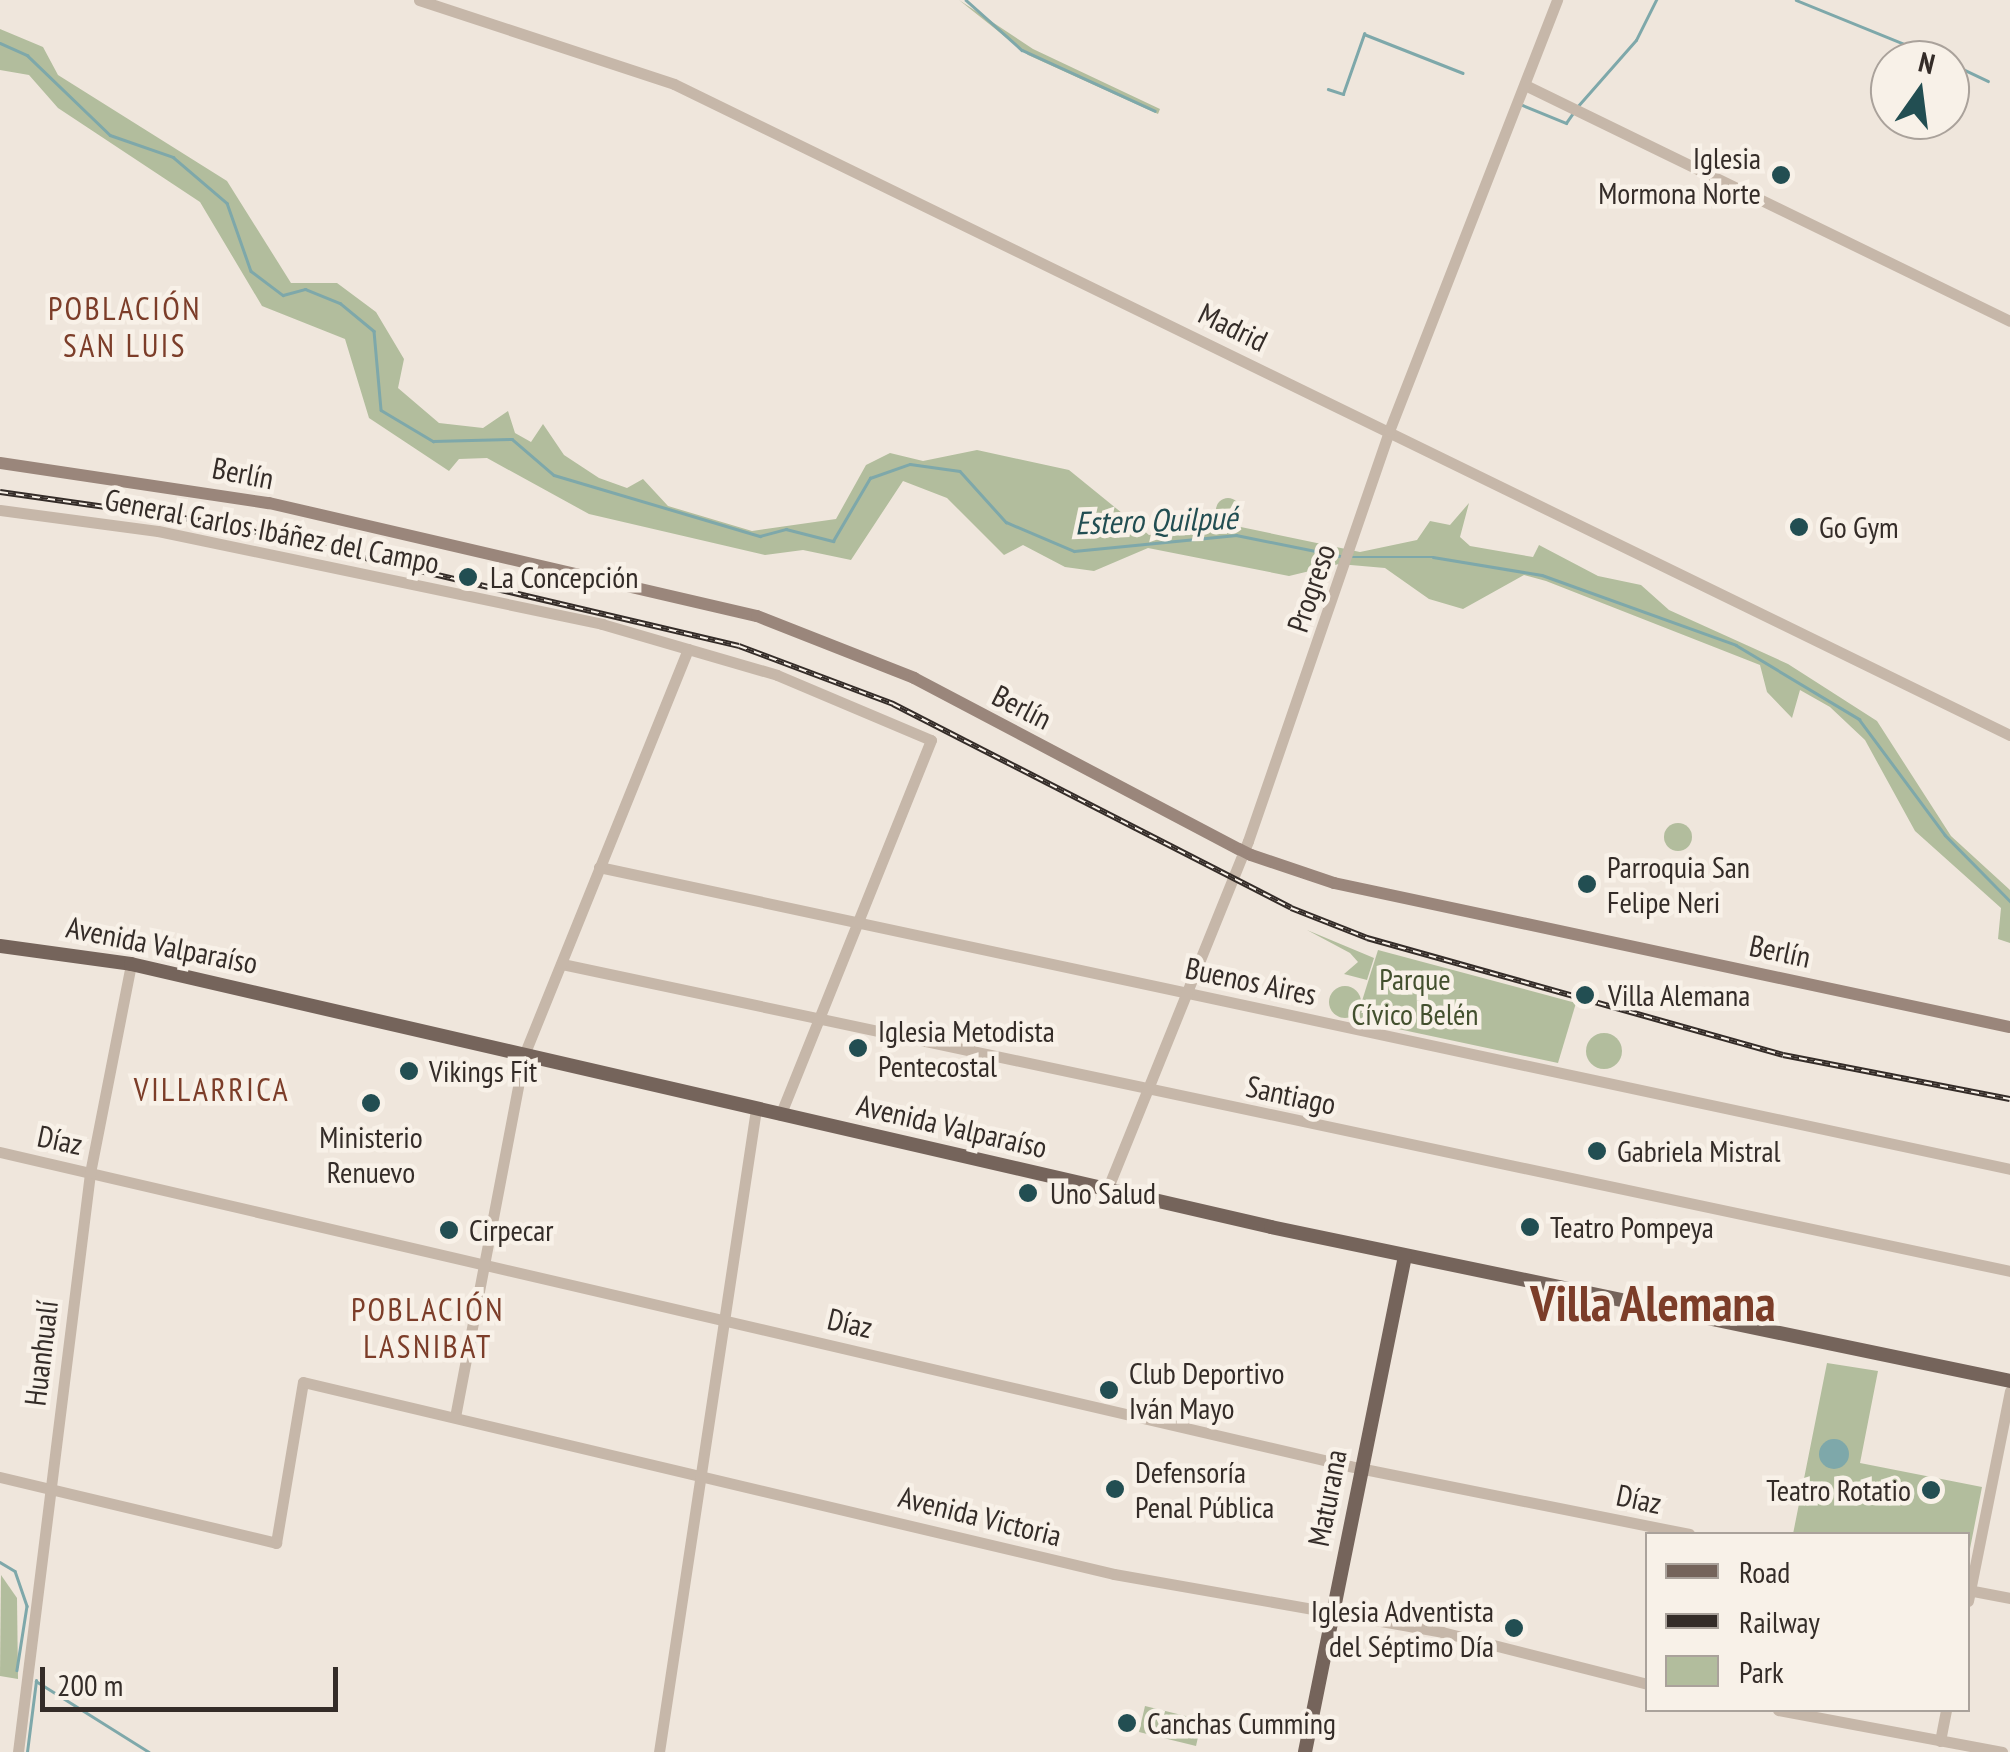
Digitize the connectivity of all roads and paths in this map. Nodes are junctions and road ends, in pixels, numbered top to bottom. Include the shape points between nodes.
1 (419, 0) edge
2 (1557, 0) edge
3 (1523, 90) junction
4 (2010, 321) edge
5 (1389, 430) junction
6 (0, 464) edge
7 (0, 510) edge
8 (688, 648) junction
9 (2010, 735) edge
10 (599, 867) junction
11 (856, 925) junction
12 (0, 946) edge
13 (131, 964) junction
14 (562, 964) junction
15 (1185, 993) junction
16 (819, 1018) junction
17 (2010, 1027) edge
18 (524, 1055) junction
19 (1146, 1088) junction
20 (756, 1109) junction
21 (780, 1115) junction
22 (0, 1152) edge
23 (2010, 1168) edge
24 (90, 1172) junction
25 (1106, 1190) junction
26 (1405, 1256) junction
27 (483, 1263) junction
28 (2010, 1272) edge
29 (725, 1320) junction
30 (2010, 1381) edge
31 (2010, 1391) edge
32 (455, 1417) junction
33 (1361, 1469) junction
34 (702, 1474) junction
35 (0, 1477) edge
36 (50, 1489) junction
37 (1679, 1532) edge
38 (1970, 1584) edge
39 (1970, 1594) edge
40 (2010, 1598) edge
41 (1332, 1617) junction
42 (1645, 1683) edge
43 (1788, 1712) edge
44 (1946, 1712) edge
45 (1940, 1741) junction
46 (18, 1752) edge
47 (659, 1752) edge
48 (1305, 1752) edge
49 (2002, 1752) edge

1 - 5 street, Madrid via 674,84
2 - 3 street, Progreso
3 - 4 street via 1582,110
3 - 5 street, Progreso
5 - 9 street, Madrid
5 - 15 street, Progreso via 1344,569
6 - 17 main road, Berlín via 269,503 757,616 914,678 1245,852 1334,883
7 - 8 street, General Carlos Ibáñez del Campo via 177,535
8 - 10 street
8 - 11 street, General Carlos Ibáñez del Campo via 930,740
10 - 11 street, Buenos Aires
10 - 14 street
11 - 15 street, Buenos Aires
11 - 16 street
12 - 13 main road, Avenida Valparaíso
13 - 18 main road, Avenida Valparaíso
13 - 24 street, Huanhualí
14 - 16 street, Santiago
14 - 18 street
15 - 19 street, Progreso
15 - 23 street, Buenos Aires
16 - 19 street, Santiago
16 - 21 street
18 - 20 main road, Avenida Valparaíso
18 - 27 street
19 - 25 street, Progreso
19 - 28 street, Santiago
20 - 21 main road, Avenida Valparaíso
20 - 29 street
21 - 25 main road, Avenida Valparaíso
22 - 24 street, Díaz
24 - 27 street, Díaz
24 - 36 street, Huanhualí
25 - 26 main road, Avenida Valparaíso
26 - 30 main road, Avenida Valparaíso
26 - 33 main road, Maturana
27 - 29 street, Díaz
27 - 32 street
29 - 33 street, Díaz
29 - 34 street
31 - 38 street
32 - 34 street, Avenida Victoria
32 - 36 street, Avenida Victoria via 302,1382 276,1544
33 - 37 street, Díaz
33 - 41 main road, Maturana
34 - 41 street, Avenida Victoria
34 - 47 street
35 - 36 street
36 - 46 street, Huanhualí
39 - 40 street
41 - 42 street, Avenida Victoria via 1442,1632
41 - 48 main road, Maturana
43 - 45 street
44 - 45 street
45 - 49 street

